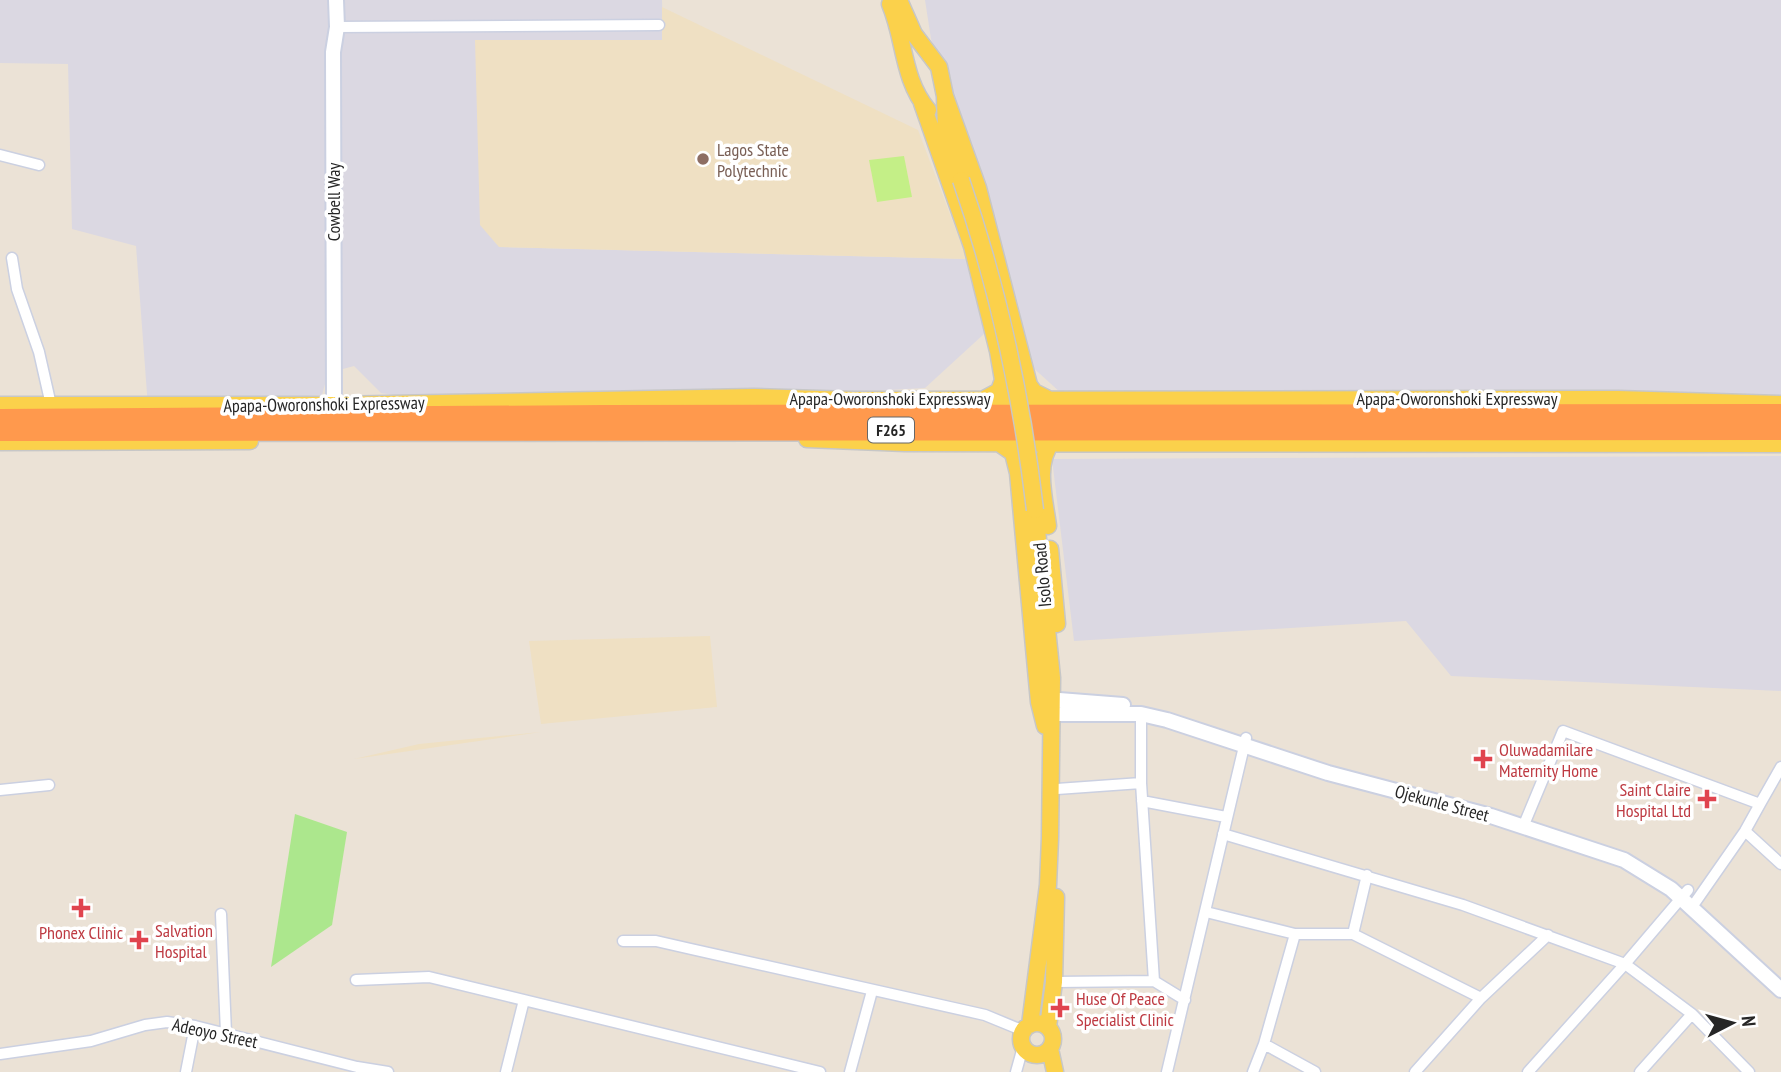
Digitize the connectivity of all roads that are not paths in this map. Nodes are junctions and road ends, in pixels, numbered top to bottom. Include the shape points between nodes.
1 (336, 0) edge
2 (889, 0) edge
3 (899, 0) edge
4 (659, 25) dead end
5 (337, 27) junction
6 (927, 49) junction
7 (905, 61) junction
8 (944, 91) junction
9 (920, 100) junction
10 (946, 134) junction
11 (0, 155) edge
12 (39, 165) dead end
13 (12, 258) dead end
14 (984, 399) junction
15 (1048, 399) junction
16 (1781, 404) edge
17 (0, 405) edge
18 (51, 405) junction
19 (334, 405) junction
20 (1781, 413) edge
21 (0, 418) edge
22 (1781, 431) edge
23 (0, 432) edge
24 (0, 442) edge
25 (1052, 442) junction
26 (1000, 443) junction
27 (1781, 444) edge
28 (1052, 678) junction
29 (1059, 707) junction
30 (1141, 714) junction
31 (1245, 742) junction
32 (1051, 744) junction
33 (1781, 767) edge
34 (1141, 783) junction
35 (49, 785) dead end
36 (1058, 789) junction
37 (0, 790) edge
38 (1142, 801) junction
39 (1760, 804) junction
40 (1226, 817) junction
41 (1525, 823) junction
42 (1745, 831) junction
43 (1223, 834) junction
44 (1781, 864) edge
45 (1367, 875) junction
46 (1690, 899) junction
47 (1206, 912) junction
48 (221, 914) dead end
49 (1296, 934) junction
50 (1353, 934) junction
51 (1548, 935) junction
52 (623, 941) dead end
53 (1625, 964) junction
54 (1781, 978) edge
55 (356, 980) dead end
56 (1154, 981) junction
57 (1054, 982) junction
58 (1781, 990) edge
59 (872, 991) junction
60 (1481, 998) junction
61 (524, 1000) junction
62 (1185, 1000) junction
63 (1692, 1014) junction
64 (195, 1026) junction
65 (1048, 1027) junction
66 (226, 1033) junction
67 (1026, 1034) junction
68 (1264, 1044) junction
69 (1044, 1052) junction
70 (0, 1054) edge
71 (186, 1072) edge
72 (388, 1072) edge
73 (506, 1072) edge
74 (820, 1072) edge
75 (850, 1072) edge
76 (1016, 1072) edge
77 (1043, 1072) edge
78 (1055, 1072) edge
79 (1167, 1072) edge
80 (1253, 1072) edge
81 (1315, 1072) edge
82 (1415, 1072) edge
83 (1528, 1072) edge
84 (1640, 1072) edge
85 (1749, 1072) edge

1 - 5 street, Cowbell Way
2 - 7 main road
3 - 6 main road via 914,34
4 - 5 street
5 - 19 street, Cowbell Way via 333,44
6 - 7 main road via 913,50
6 - 8 main road via 939,67
7 - 9 main road
8 - 9 main road
8 - 10 main road
8 - 15 main road via 984,210 1029,385
9 - 10 main road
9 - 14 main road via 972,246 998,351 1002,385 995,395
10 - 28 main road, Isolo Road, bridge via 981,237 1017,386
11 - 12 street
13 - 18 street
14 - 15 main road, Apapa-Oworonshoki Expressway
14 - 19 main road, Apapa-Oworonshoki Expressway via 754,397
15 - 16 main road, Apapa-Oworonshoki Expressway via 1618,399
17 - 18 main road, Apapa-Oworonshoki Expressway
18 - 19 main road, Apapa-Oworonshoki Expressway
20 - 21 highway, Apapa-Oworonshoki Expressway / F265
22 - 23 highway, Apapa-Oworonshoki Expressway / F265
24 - 26 main road, Apapa-Oworonshoki Expressway via 770,438
25 - 26 main road, Apapa-Oworonshoki Expressway
25 - 27 main road, Apapa-Oworonshoki Expressway
25 - 29 main road via 1046,449 1043,470 1058,638
26 - 32 main road via 1013,453 1018,473 1039,702
28 - 29 main road
28 - 32 main road, Isolo Road
29 - 30 street, Ojekunle Street
29 - 31 street, Ojekunle Street via 1151,708
29 - 36 main road
30 - 31 street, Ojekunle Street
30 - 34 street
31 - 40 street
31 - 41 street, Ojekunle Street via 1328,773
32 - 67 main road, Isolo Road via 1048,885
33 - 39 street
34 - 36 street
34 - 38 street
35 - 37 street
36 - 57 main road
38 - 40 street
38 - 56 street
39 - 41 street via 1563,731
39 - 42 street
40 - 43 street
41 - 46 street, Ojekunle Street via 1624,860
42 - 44 street
42 - 46 street
43 - 45 street
43 - 47 street
45 - 50 street
45 - 51 street
46 - 53 street
46 - 54 street, Ojekunle Street
46 - 58 street, Ojekunle Street
47 - 49 street
47 - 62 street
48 - 66 street
49 - 50 street
49 - 68 street
50 - 60 street
51 - 53 street
51 - 60 street
52 - 59 street via 656,941
53 - 63 street
53 - 83 street
55 - 61 street via 423,976
56 - 57 street
56 - 62 street
57 - 65 main road
59 - 67 street via 985,1015
59 - 75 street
60 - 82 street
61 - 73 street
61 - 74 street
62 - 79 street
63 - 84 street
63 - 85 street
64 - 66 street, Adeoyo Street
64 - 70 street, Adeoyo Street via 145,1026 92,1041
64 - 71 street
65 - 67 main road via 1039,1023
65 - 69 main road via 1054,1040
66 - 72 street, Adeoyo Street
67 - 69 main road via 1030,1053
67 - 76 street
68 - 80 street
68 - 81 street
69 - 77 main road
69 - 78 main road

